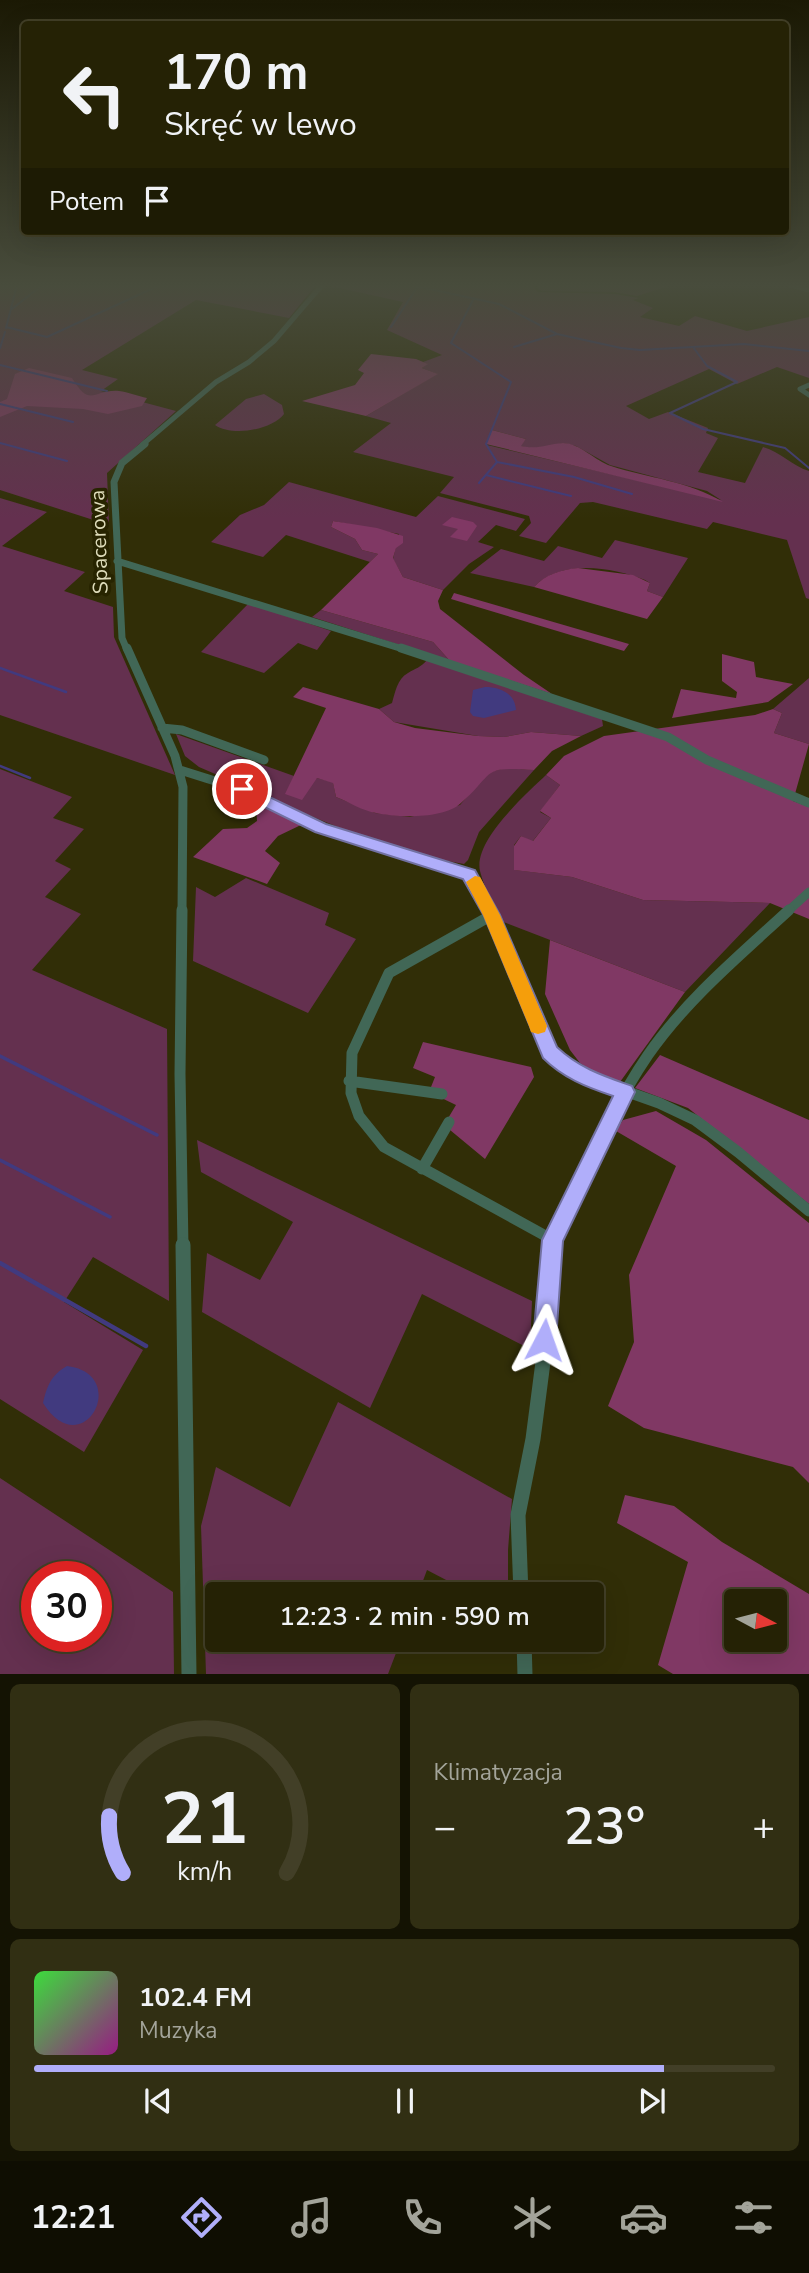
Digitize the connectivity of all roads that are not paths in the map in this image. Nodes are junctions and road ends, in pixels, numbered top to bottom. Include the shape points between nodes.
1 (247, 363) edge
2 (809, 385) edge
3 (809, 395) edge
4 (117, 561) junction
5 (162, 728) junction
6 (264, 760) dead end
7 (180, 770) junction
8 (809, 803) edge
9 (809, 892) edge
10 (492, 915) junction
11 (349, 1081) junction
12 (625, 1092) junction
13 (442, 1094) dead end
14 (449, 1122) dead end
15 (422, 1169) junction
16 (809, 1211) edge
17 (553, 1240) junction
18 (521, 1582) edge
19 (524, 1652) edge
20 (189, 1674) edge
21 (525, 1674) edge

1 - 4 street, Spacerowa via 216,382 117,470
2 - 3 street via 800,389
4 - 5 street, Spacerowa via 122,638
4 - 8 street via 648,730
5 - 6 street via 182,730
5 - 7 street
7 - 10 street via 222,781 333,832 469,874
7 - 20 street
9 - 12 street via 698,994
10 - 11 street via 389,973 352,1053
10 - 12 street via 550,1053 587,1079
11 - 13 street
11 - 15 street via 363,1126 384,1147
12 - 16 street via 695,1120
12 - 17 street
14 - 15 street
15 - 17 street
17 - 18 street via 543,1362 519,1505
19 - 21 street

